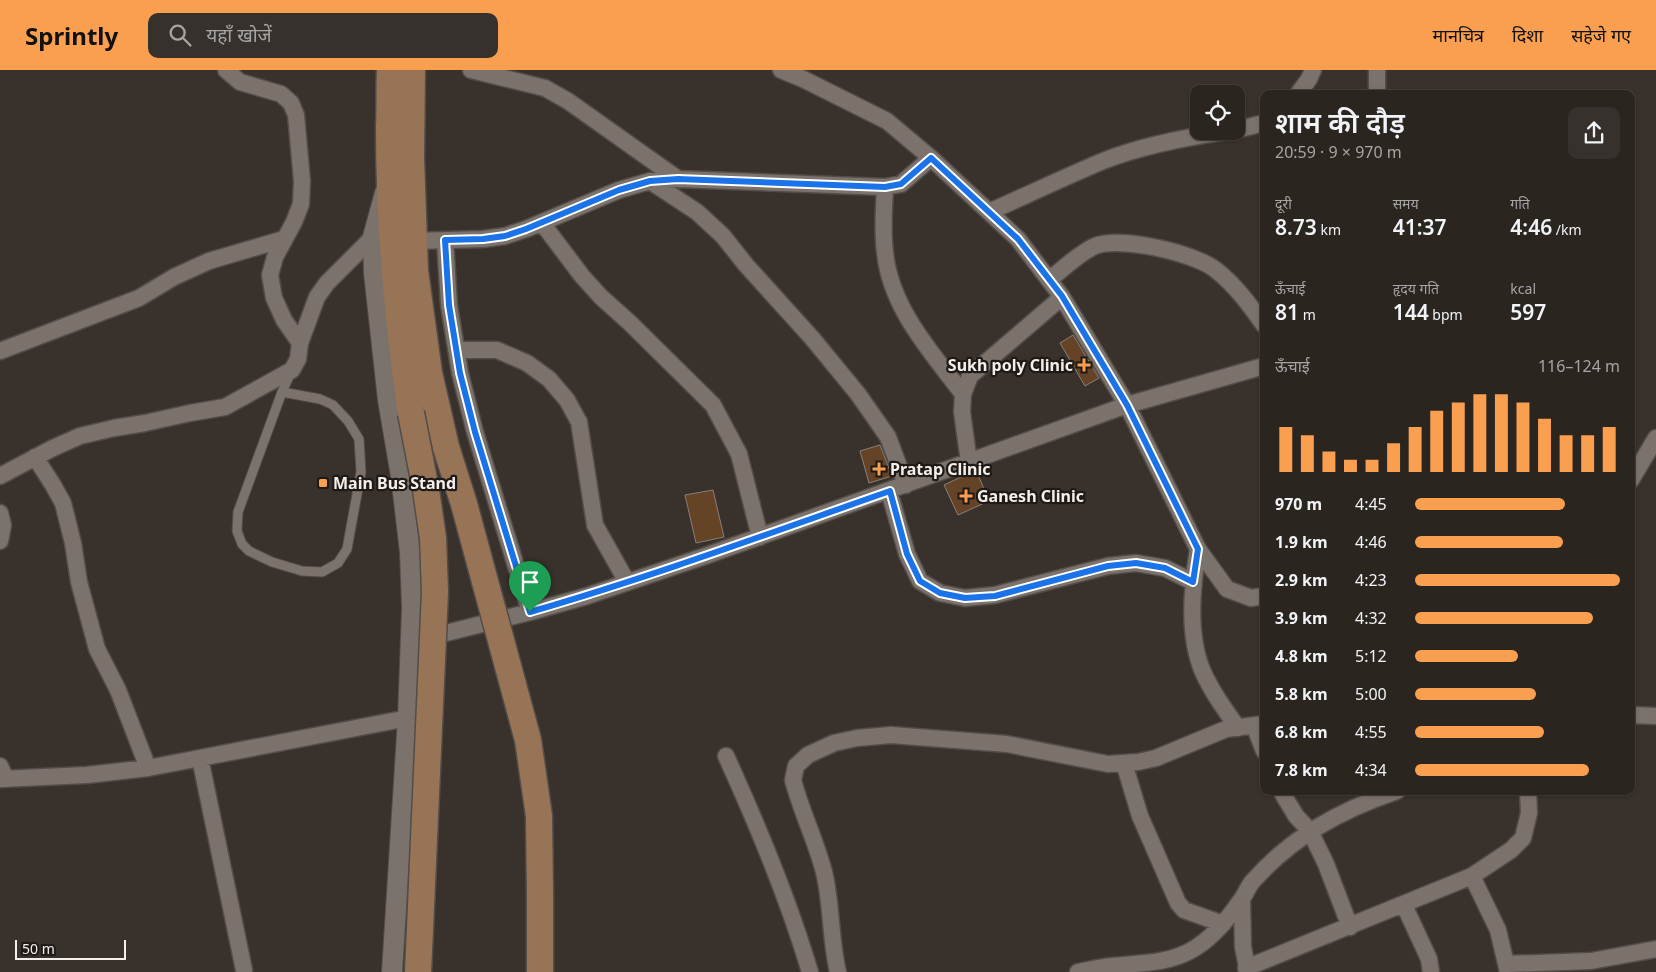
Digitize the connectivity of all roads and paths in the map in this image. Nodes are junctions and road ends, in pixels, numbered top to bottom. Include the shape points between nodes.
1 (226, 70) edge
2 (390, 70) edge
3 (412, 70) edge
4 (471, 70) edge
5 (781, 70) edge
6 (1313, 70) edge
7 (1378, 70) edge
8 (1301, 90) edge
9 (1377, 90) edge
10 (1260, 124) edge
11 (1245, 128) edge
12 (1190, 137) edge
13 (931, 158) junction
14 (389, 179) junction
15 (678, 179) junction
16 (650, 181) junction
17 (885, 187) junction
18 (989, 212) junction
19 (542, 223) junction
20 (374, 238) junction
21 (284, 239) junction
22 (445, 240) junction
23 (414, 242) junction
24 (1049, 280) junction
25 (1062, 296) junction
26 (1260, 319) edge
27 (300, 342) junction
28 (456, 350) junction
29 (0, 351) edge
30 (1260, 367) edge
31 (292, 370) junction
32 (282, 392) junction
33 (963, 394) junction
34 (1127, 405) junction
35 (1656, 438) edge
36 (35, 457) junction
37 (969, 462) junction
38 (1635, 473) edge
39 (0, 476) edge
40 (906, 485) junction
41 (890, 491) junction
42 (0, 513) edge
43 (760, 537) junction
44 (0, 541) edge
45 (1198, 549) junction
46 (627, 582) junction
47 (1193, 582) junction
48 (1260, 597) edge
49 (530, 612) junction
50 (411, 641) junction
51 (1635, 715) edge
52 (1656, 716) edge
53 (408, 718) junction
54 (1252, 726) edge
55 (1260, 743) edge
56 (726, 756) dead end
57 (200, 758) junction
58 (1124, 763) junction
59 (148, 768) junction
60 (2, 775) edge
61 (1283, 795) edge
62 (1387, 795) edge
63 (1528, 795) edge
64 (1310, 831) junction
65 (1472, 876) junction
66 (1242, 900) junction
67 (1404, 904) junction
68 (1223, 924) junction
69 (1350, 927) junction
70 (1656, 949) edge
71 (1507, 968) edge
72 (244, 970) dead end
73 (1247, 970) edge
74 (392, 972) edge
75 (418, 972) edge
76 (540, 972) edge
77 (810, 972) edge
78 (838, 972) edge
79 (1078, 972) edge
80 (1431, 972) edge

1 - 21 street via 240,82 281,94 291,103 296,115 301,204
2 - 14 main road
3 - 23 main road
4 - 15 street via 545,88
5 - 13 street via 888,121
6 - 8 street
7 - 9 street
10 - 11 street
12 - 18 street via 1104,161
13 - 17 street via 901,184
13 - 18 street
14 - 20 street
14 - 75 main road, bridge via 393,261 404,364 433,538 435,592
15 - 16 street
15 - 17 street
16 - 19 street via 619,190
16 - 40 street via 698,212 723,236 812,338 888,437
17 - 33 street via 884,253 894,290 914,329
18 - 24 street via 1018,239
19 - 22 street via 505,236
19 - 43 street via 601,297 713,406 738,454
20 - 27 street via 327,283 317,297
20 - 50 street via 374,272 388,400 410,552
21 - 27 street via 270,275 274,298 284,320
21 - 29 street via 209,261 139,298
22 - 23 street
22 - 28 street
23 - 76 main road, bridge via 429,373 446,447 528,740 539,816
24 - 25 street
24 - 26 street via 1096,246 1115,243 1147,246 1184,254 1215,269 1242,293
25 - 33 street via 970,376
25 - 34 street
27 - 31 street via 298,359
28 - 46 street via 497,350 527,363 567,400 579,422 595,525
28 - 49 street via 475,432
30 - 34 street
31 - 32 lane
31 - 36 street via 225,407 80,436
32 - 32 lane via 238,512 237,531 249,551 302,571 322,572 338,564 347,549 361,472 360,439 333,405 320,399
33 - 37 street via 962,412
34 - 37 street
34 - 45 street
35 - 38 street
36 - 39 street
36 - 59 street via 63,503 97,649 118,690
37 - 40 street
40 - 41 street
41 - 43 street
41 - 47 street via 907,554 920,581 940,593 965,598 995,596 1108,566 1136,563 1165,568
42 - 44 street via 3,525
43 - 46 street
45 - 47 street
45 - 48 street via 1227,589 1251,598
46 - 49 street
47 - 54 street via 1192,613 1202,670 1217,698
49 - 50 street
50 - 53 street
51 - 52 street
53 - 57 street
53 - 74 street
54 - 55 street
54 - 58 street via 1226,729 1156,758
56 - 77 street via 757,824
57 - 59 street
57 - 72 street
58 - 68 street via 1140,816 1178,903 1184,910
58 - 78 street via 1089,761 1007,744 890,735 834,742 808,756 796,766 793,780 824,871
59 - 60 street via 86,775
61 - 64 street
62 - 64 street
63 - 65 street via 1529,813 1523,838
64 - 66 street via 1274,859 1251,883
64 - 69 street
65 - 67 street
65 - 71 street via 1498,930
66 - 68 street
66 - 73 street
67 - 69 street
67 - 80 street via 1429,959
68 - 79 street via 1204,943 1167,960
69 - 73 street
70 - 71 street via 1591,962

